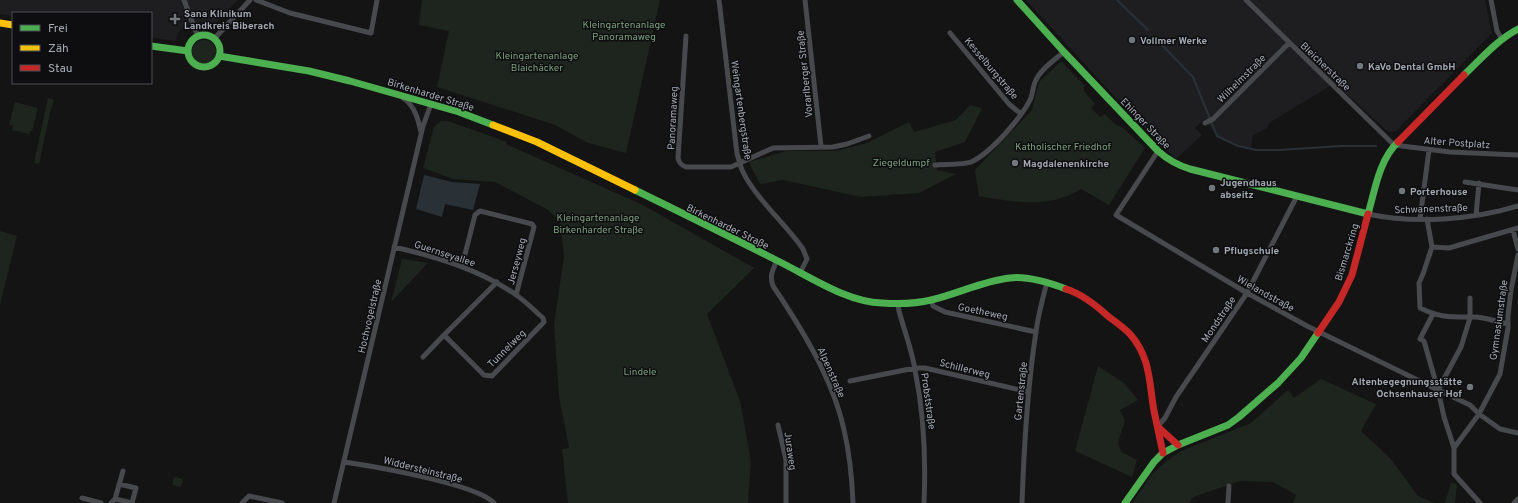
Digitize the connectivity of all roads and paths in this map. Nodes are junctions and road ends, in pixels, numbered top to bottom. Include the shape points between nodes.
1 (184, 0) edge
2 (250, 0) edge
3 (256, 0) edge
4 (377, 0) edge
5 (719, 0) edge
6 (805, 0) edge
7 (1017, 0) edge
8 (1246, 0) edge
9 (1491, 0) edge
10 (0, 23) edge
11 (12, 25) edge
12 (1518, 29) edge
13 (950, 33) dead end
14 (686, 36) dead end
15 (198, 37) junction
16 (214, 39) junction
17 (1502, 39) junction
18 (1289, 43) junction
19 (152, 46) edge
20 (188, 51) junction
21 (1064, 52) junction
22 (219, 56) junction
23 (399, 95) junction
24 (432, 104) junction
25 (1021, 114) junction
26 (1205, 123) dead end
27 (422, 133) junction
28 (869, 136) dead end
29 (1394, 145) junction
30 (821, 146) junction
31 (1429, 150) junction
32 (1158, 151) junction
33 (1518, 155) edge
34 (740, 163) junction
35 (935, 165) dead end
36 (1465, 182) dead end
37 (1479, 183) junction
38 (1518, 190) edge
39 (1297, 196) junction
40 (1518, 206) edge
41 (1368, 214) junction
42 (1476, 215) junction
43 (1420, 219) junction
44 (1427, 219) junction
45 (1516, 229) edge
46 (394, 247) junction
47 (1432, 247) junction
48 (1518, 249) edge
49 (1518, 255) edge
50 (777, 260) junction
51 (462, 266) junction
52 (800, 273) junction
53 (496, 282) junction
54 (1047, 282) junction
55 (1247, 293) junction
56 (516, 295) junction
57 (1470, 298) dead end
58 (931, 300) junction
59 (898, 304) junction
60 (1433, 314) junction
61 (1470, 318) junction
62 (544, 322) joint
63 (1508, 324) junction
64 (1036, 332) junction
65 (1319, 332) junction
66 (444, 336) junction
67 (423, 357) dead end
68 (915, 368) junction
69 (850, 381) dead end
70 (1438, 390) junction
71 (1029, 392) junction
72 (1479, 414) junction
73 (778, 425) dead end
74 (1158, 426) junction
75 (1518, 433) edge
76 (1178, 445) junction
77 (1454, 448) junction
78 (1164, 453) junction
79 (344, 462) junction
80 (123, 471) dead end
81 (119, 484) junction
82 (1229, 486) dead end
83 (82, 498) dead end
84 (1518, 499) edge
85 (113, 501) edge
86 (101, 503) edge
87 (133, 503) edge
88 (242, 503) edge
89 (282, 503) edge
90 (334, 503) edge
91 (494, 503) edge
92 (786, 503) edge
93 (853, 503) edge
94 (924, 503) edge
95 (1022, 503) edge
96 (1125, 503) edge
97 (1228, 503) edge
98 (1480, 503) edge
99 (1514, 503) edge

1 - 15 street
2 - 16 street
3 - 4 street via 290,13 371,32
5 - 34 street, Weingartenbergstraße
6 - 30 street, Vorarlberger Straße
7 - 21 main road, Ehinger Straße
8 - 18 street, Bleicherstraße
9 - 17 street via 1497,31
10 - 11 main road
12 - 17 main road, Bismarckring
13 - 25 street, Kesselburgstraße via 1009,104
14 - 34 street, Panoramaweg via 679,161 686,167 731,166
15 - 16 main road
15 - 20 main road via 191,42
16 - 22 main road via 219,47
17 - 29 main road, Bismarckring
18 - 26 street, Wilhelmstraße via 1213,119
18 - 29 street, Bleicherstraße
19 - 20 main road
20 - 22 main road via 191,61 200,67 213,64
21 - 25 street via 1036,79 1031,97
21 - 32 main road, Ehinger Straße
22 - 23 main road, Birkenharder Straße via 309,71
23 - 24 main road, Birkenharder Straße
23 - 27 street via 408,101 417,115
24 - 27 street, Hochvogelstraße
24 - 50 main road, Birkenharder Straße via 538,142
25 - 35 street via 999,140 970,162
27 - 46 street, Hochvogelstraße
28 - 30 street via 833,147
29 - 31 street, Alter Postplatz
29 - 41 main road, Bismarckring via 1381,168
30 - 34 street via 773,148
31 - 33 street, Alter Postplatz
31 - 43 street
32 - 39 main road, Ehinger Straße via 1167,159 1186,168
32 - 55 street, Wielandstraße via 1116,215
34 - 52 street, Weingartenbergstraße via 757,192 802,249 807,260
36 - 37 street
37 - 38 street
37 - 42 street
39 - 41 main road, Ehinger Straße
39 - 55 street, Mondstraße
40 - 42 street, Schwanenstraße
41 - 43 street, Schwanenstraße via 1384,218
41 - 65 main road, Bismarckring via 1352,275 1339,302
42 - 44 street, Schwanenstraße
43 - 44 street, Schwanenstraße
44 - 47 street
45 - 47 street via 1449,248
45 - 48 street
46 - 51 street, Guernseyallee
46 - 79 street, Hochvogelstraße
47 - 60 street via 1419,283 1420,308
49 - 63 street, Gymnasiumstraße
50 - 52 main road, Birkenharder Straße
50 - 93 street, Alpenstraße via 771,273 772,286 815,354 844,429 852,476
51 - 53 street, Guernseyallee
51 - 56 street, Jerseyweg via 475,215 480,211 532,224 534,227
52 - 59 main road, Birkenharder Straße via 862,300
53 - 56 street, Guernseyallee
53 - 66 street
54 - 58 main road, Birkenharder Straße via 1011,278 976,285
54 - 64 street, Gartenstraße
54 - 74 main road, Birkenharder Straße via 1073,291 1086,299 1130,334 1147,362
55 - 65 street, Wielandstraße
55 - 74 street, Mondstraße
56 - 62 street, Guernseyallee via 543,318
57 - 61 street
58 - 59 main road, Birkenharder Straße
58 - 64 street, Goetheweg via 933,306 945,312
59 - 68 street, Probststraße
60 - 61 street via 1451,318
60 - 70 street via 1420,339 1424,341
61 - 63 street
61 - 70 street via 1461,347
62 - 66 street, Tunnelweg via 492,376 484,375
63 - 72 street, Gymnasiumstraße via 1500,374
64 - 71 street, Gartenstraße
65 - 70 street, Wielandstraße
65 - 76 main road, Bismarckring via 1292,368 1240,418
66 - 67 street
68 - 69 street, Schillerweg
68 - 71 street, Schillerweg via 926,368
68 - 94 street, Probststraße via 925,444
70 - 72 street, Wielandstraße via 1470,404
70 - 77 street
71 - 95 street, Gartenstraße
72 - 75 street, Wielandstraße via 1500,428
72 - 77 street, Gymnasiumstraße
73 - 92 street, Juraweg via 786,460
74 - 76 main road
74 - 78 main road, Birkenharder Straße
76 - 78 main road, Bismarckring
77 - 98 street via 1454,474
78 - 96 main road, Bismarckring via 1154,462
79 - 90 street, Hochvogelstraße
79 - 91 street, Widdersteinstraße via 386,469 475,491
80 - 81 street
81 - 85 street
81 - 87 street via 136,488
82 - 97 street
83 - 86 street
84 - 99 street
85 - 87 street
88 - 89 street via 249,496

